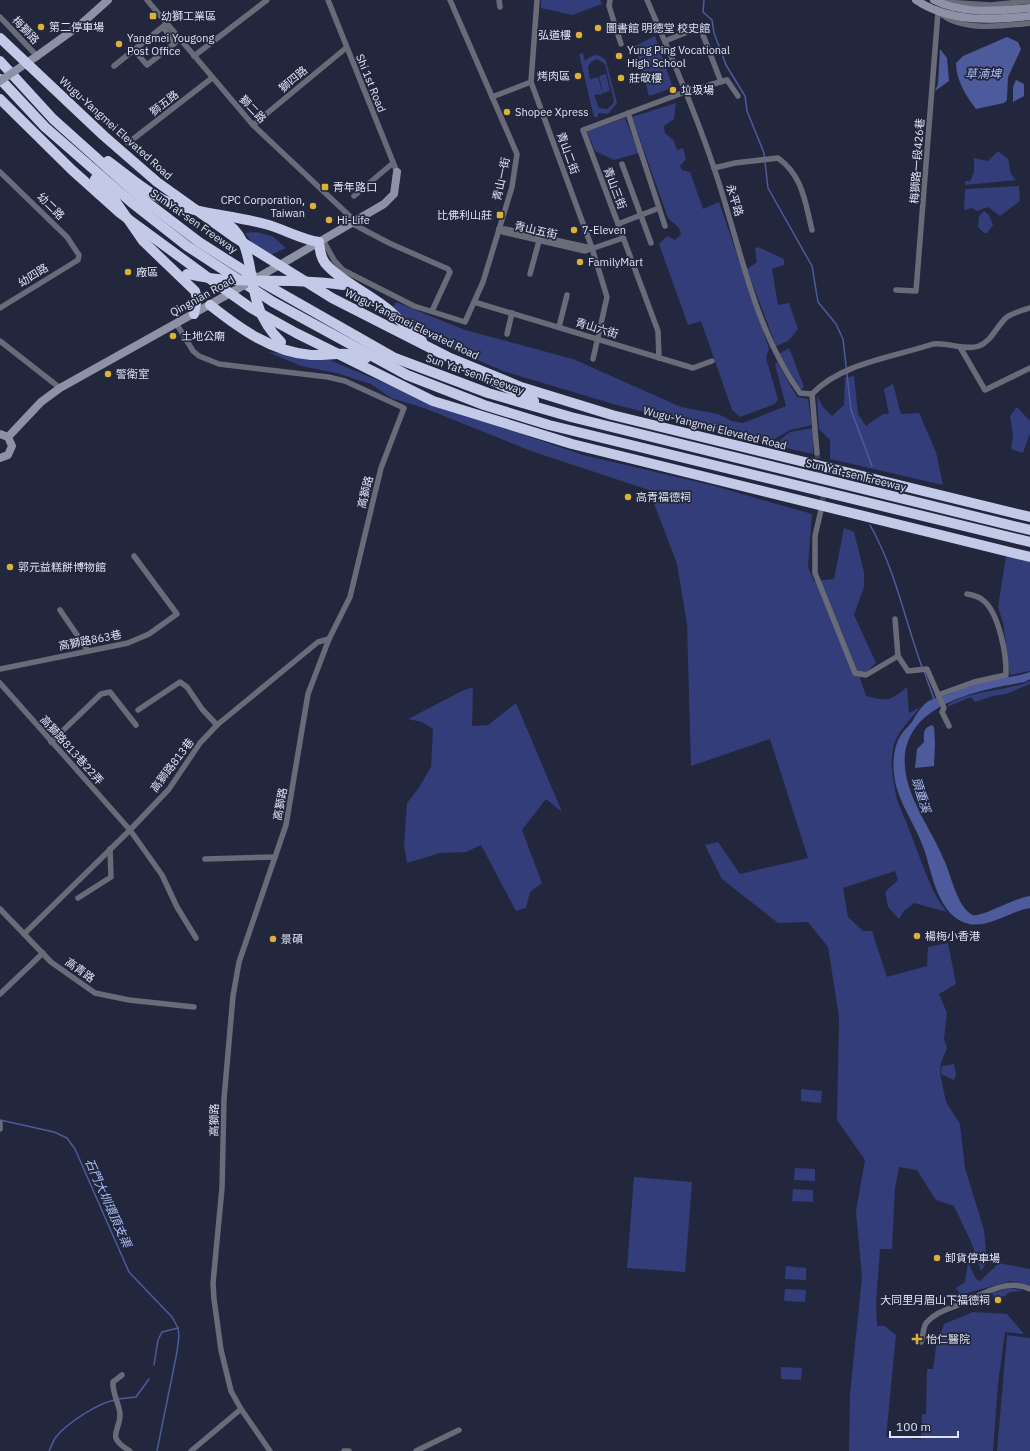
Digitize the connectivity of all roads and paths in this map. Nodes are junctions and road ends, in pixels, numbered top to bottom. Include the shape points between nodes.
1 (108, 0) edge
2 (147, 0) edge
3 (267, 0) edge
4 (328, 0) edge
5 (450, 0) edge
6 (499, 0) edge
7 (537, 0) edge
8 (610, 0) edge
9 (647, 0) edge
10 (916, 0) edge
11 (1002, 0) edge
12 (936, 1) edge
13 (1030, 1) edge
14 (994, 5) junction
15 (500, 7) dead end
16 (1030, 8) edge
17 (951, 11) junction
18 (938, 12) junction
19 (1030, 16) edge
20 (0, 17) edge
21 (1030, 23) edge
22 (165, 26) junction
23 (0, 38) edge
24 (665, 42) junction
25 (621, 44) dead end
26 (346, 48) junction
27 (134, 50) junction
28 (37, 56) junction
29 (194, 56) junction
30 (0, 60) edge
31 (114, 66) dead end
32 (212, 78) junction
33 (0, 80) edge
34 (531, 82) junction
35 (721, 82) junction
36 (685, 92) junction
37 (738, 96) dead end
38 (492, 97) junction
39 (0, 98) edge
40 (628, 113) junction
41 (253, 125) junction
42 (45, 127) junction
43 (62, 127) junction
44 (128, 143) dead end
45 (393, 163) junction
46 (622, 164) dead end
47 (714, 168) junction
48 (0, 172) edge
49 (396, 172) joint
50 (8, 180) junction
51 (0, 182) edge
52 (354, 196) dead end
53 (659, 208) junction
54 (208, 211) junction
55 (640, 216) junction
56 (354, 223) junction
57 (618, 224) junction
58 (665, 226) dead end
59 (499, 229) junction
60 (812, 230) dead end
61 (623, 238) junction
62 (321, 241) junction
63 (540, 241) junction
64 (651, 243) dead end
65 (592, 248) junction
66 (78, 260) joint
67 (167, 265) junction
68 (530, 274) dead end
69 (252, 281) junction
70 (356, 288) junction
71 (896, 290) dead end
72 (567, 295) dead end
73 (474, 302) junction
74 (210, 305) junction
75 (0, 308) edge
76 (1030, 308) edge
77 (432, 311) junction
78 (512, 313) junction
79 (194, 314) junction
80 (176, 323) junction
81 (559, 327) junction
82 (507, 334) dead end
83 (598, 338) junction
84 (0, 341) edge
85 (960, 347) junction
86 (291, 350) junction
87 (659, 358) junction
88 (593, 359) dead end
89 (712, 360) dead end
90 (1030, 368) edge
91 (407, 375) junction
92 (60, 388) junction
93 (812, 394) junction
94 (571, 417) junction
95 (4, 436) edge
96 (817, 453) tunnel mouth
97 (0, 458) edge
98 (821, 510) tunnel mouth
99 (1030, 517) edge
100 (1030, 530) edge
101 (1030, 542) edge
102 (134, 556) dead end
103 (1030, 557) edge
104 (967, 594) dead end
105 (60, 610) dead end
106 (895, 619) dead end
107 (329, 639) junction
108 (88, 651) junction
109 (898, 656) junction
110 (0, 669) edge
111 (0, 683) edge
112 (939, 697) junction
113 (138, 710) dead end
114 (136, 725) dead end
115 (217, 725) junction
116 (949, 726) dead end
117 (51, 742) junction
118 (130, 830) junction
119 (110, 849) junction
120 (275, 857) junction
121 (205, 859) dead end
122 (78, 898) dead end
123 (0, 909) edge
124 (24, 934) junction
125 (196, 938) dead end
126 (42, 953) junction
127 (0, 994) edge
128 (194, 1007) dead end
129 (0, 1123) edge
130 (0, 1129) edge
131 (1030, 1289) edge
132 (921, 1342) dead end
133 (122, 1375) dead end
134 (240, 1409) junction
135 (459, 1430) dead end
136 (130, 1451) edge
137 (191, 1451) edge
138 (270, 1451) edge
139 (344, 1451) edge
140 (349, 1451) edge
141 (416, 1451) edge

1 - 28 street via 80,25
2 - 22 street, 獅二路
3 - 29 street
4 - 26 street, Shi 1st Road
5 - 38 street, 青山一街
6 - 15 street
7 - 34 street, 青山二街
8 - 25 street via 609,6
9 - 24 street, 永平路
10 - 18 street
11 - 14 street
12 - 14 street
12 - 17 street
13 - 14 street
16 - 17 street
17 - 18 street
17 - 19 street via 993,20
18 - 21 street via 948,20 982,26
18 - 71 street, 梅獅路一段426巷 via 916,291
20 - 28 street, 梅獅路
22 - 27 street
22 - 27 street via 175,43 147,65
22 - 29 street, 獅二路
23 - 99 highway, Wugu-Yangmei Elevated Road, bridge via 151,177 222,228 332,298 448,357 521,387 612,415
24 - 35 street via 700,27
24 - 36 street, 永平路
26 - 41 street, 獅四路
26 - 45 street, Shi 1st Road
27 - 31 street
28 - 33 street, bridge
29 - 32 street, 獅二路
30 - 43 highway, Sun Yat-sen Freeway
32 - 41 street, 獅二路
32 - 44 street, 獅五路
33 - 42 highway, Sun Yat-sen Freeway
34 - 38 street
34 - 65 street, 青山二街
35 - 36 street, 青山三街
35 - 37 street via 727,80
36 - 40 street, 青山三街
36 - 47 street, 永平路
38 - 59 street, 青山一街 via 517,154 512,187
39 - 103 highway, bridge via 72,170 120,213 251,308 296,333 433,400 572,444
40 - 53 street
40 - 57 street, 青山三街 via 583,130
41 - 56 street, 獅二路
42 - 67 highway via 114,198 144,241
42 - 91 highway, Sun Yat-sen Freeway via 186,246 273,302
43 - 54 highway via 163,200
43 - 94 highway, Sun Yat-sen Freeway via 140,197 200,242 265,284 371,346 395,358 488,393
45 - 49 street, Shi 1st Road
45 - 52 street
46 - 55 street
47 - 60 street via 778,158 794,172
47 - 93 street, 永平路 via 744,269 775,354 800,393
48 - 50 street, 幼二路
49 - 56 street, Qingnian Road via 397,184 394,194 384,204
50 - 51 street
50 - 66 street, 幼二路 via 73,244 79,255
53 - 55 street
53 - 58 street
54 - 62 highway via 273,226 308,240
54 - 69 highway, bridge via 227,222 241,238 249,256
55 - 57 street
55 - 64 street
56 - 62 street, Qingnian Road
56 - 77 street, 獅二路 via 450,272
57 - 61 street, 青山三街
59 - 63 street, 青山五街
59 - 65 street, 青山五街
59 - 73 street, 青山一街 via 483,282
61 - 65 street, 青山五街
61 - 87 street, 青山三街 via 658,331
62 - 69 street, Qingnian Road, bridge
62 - 70 highway via 320,254 326,264
62 - 77 street via 343,270 414,306
63 - 65 street, 青山五街 via 585,251
63 - 68 street
65 - 83 street, 青山二街 via 607,297
66 - 75 street, 幼四路
67 - 69 highway, bridge via 204,278
67 - 79 highway via 195,291 197,298
69 - 70 highway, bridge via 310,280
69 - 74 street, Qingnian Road, bridge
69 - 86 highway, bridge via 264,320 274,335
70 - 94 highway via 390,311 423,342 526,398
72 - 81 street
73 - 77 street, 青山一街 via 466,322
73 - 78 street, 青山六街
74 - 79 street, Qingnian Road
74 - 86 highway via 240,329 268,343
76 - 85 street via 1007,317 995,333 980,345
78 - 81 street, 青山六街
78 - 82 street
79 - 80 street, Qingnian Road
80 - 92 street, Qingnian Road
80 - 107 street, 高獅路 via 193,351 219,364 345,381 404,408 381,468 350,597
81 - 83 street, 青山六街
83 - 87 street, 青山六街
83 - 88 street
84 - 92 street
85 - 90 street via 985,390
85 - 93 street via 933,344 846,371
86 - 91 highway via 311,355 353,354
87 - 89 street, 青山六街 via 693,368
91 - 101 highway, Sun Yat-sen Freeway via 484,405 549,425
92 - 95 street, Qingnian Road
93 - 96 street
94 - 100 highway, Sun Yat-sen Freeway
95 - 97 street, Qingnian Road via 12,446 8,455
98 - 109 street via 815,536 816,573 855,673 866,675
102 - 108 street, 高獅路863巷 via 177,614 136,640
104 - 112 street via 985,601 996,618 1006,675 974,682
105 - 108 street
106 - 109 street
107 - 115 street, 高獅路813巷 via 318,642
107 - 120 street, 高獅路 via 308,694 286,826
108 - 110 street, 高獅路863巷
109 - 112 street via 908,671 927,669
111 - 117 street, 高獅路813巷22弄
112 - 116 street via 944,708 942,712
113 - 115 street via 180,682 187,687
114 - 117 street via 110,692 101,694
115 - 118 street, 高獅路813巷 via 200,743 169,789
117 - 118 street, 高獅路813巷22弄
118 - 119 street, 高獅路813巷
118 - 125 street, 高獅路813巷22弄 via 162,875
119 - 122 street via 111,877
119 - 124 street, 高獅路813巷
120 - 121 street
120 - 134 street, 高獅路 via 236,976 224,1099 222,1188 214,1288 218,1330 227,1376
123 - 124 street, 高青路
124 - 126 street, 高青路
126 - 127 street
126 - 128 street, 高青路 via 95,993 129,1000
129 - 130 street
131 - 132 street via 1003,1286 962,1304 945,1308 924,1325 925,1335
133 - 136 street via 113,1382 120,1414 115,1438
134 - 137 street
134 - 138 street, 高獅路
135 - 141 street
139 - 140 street

